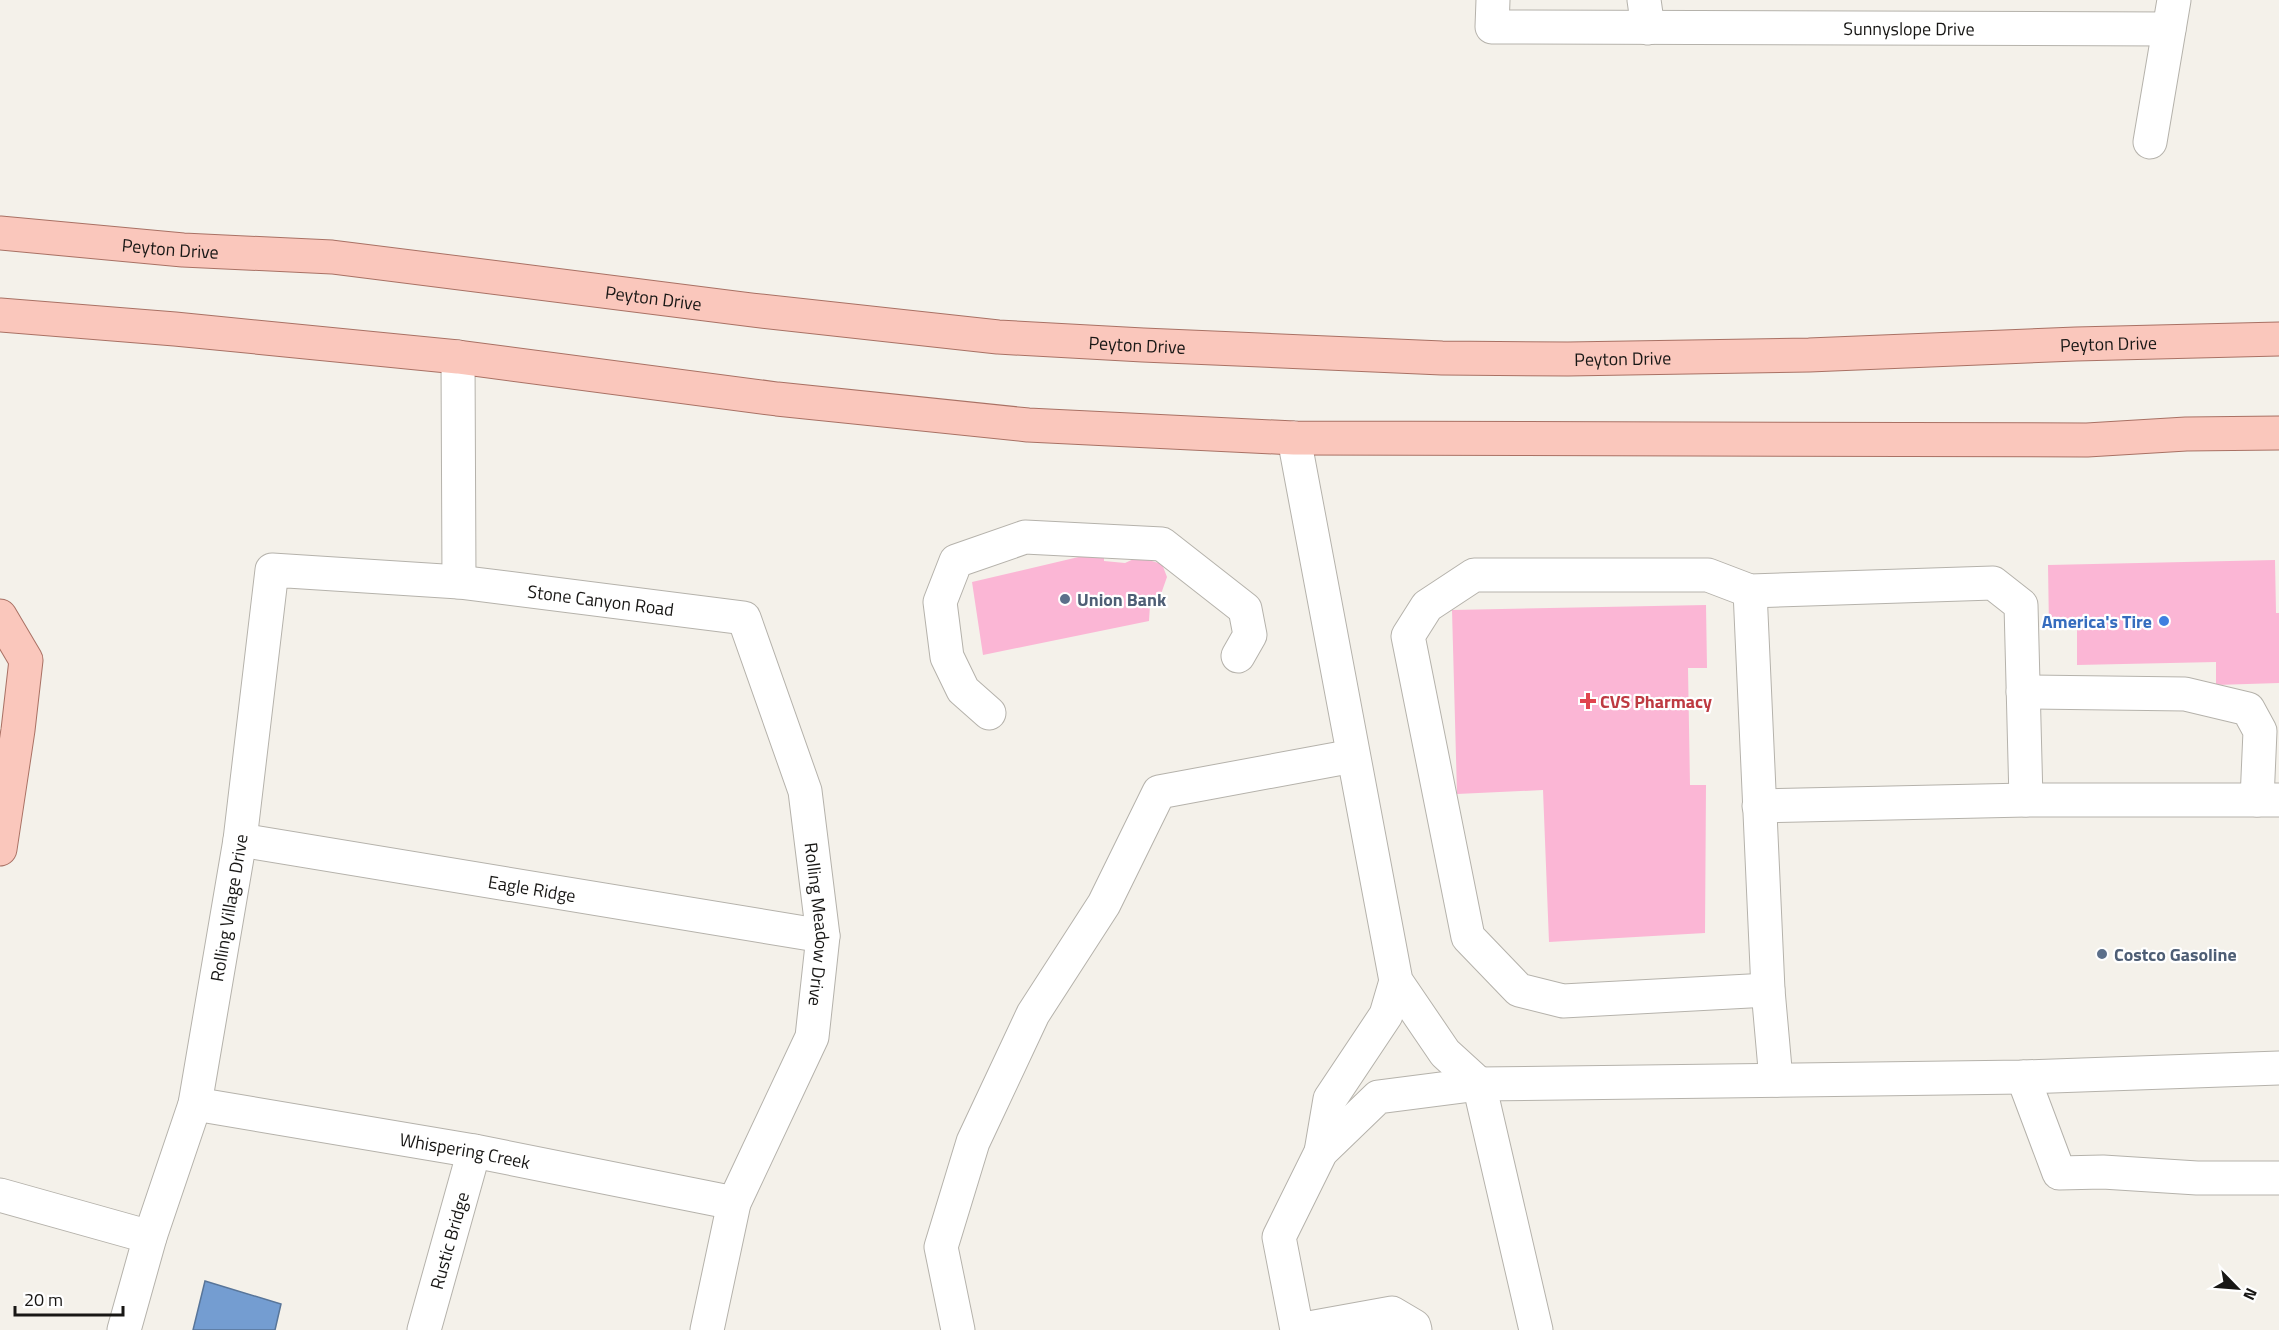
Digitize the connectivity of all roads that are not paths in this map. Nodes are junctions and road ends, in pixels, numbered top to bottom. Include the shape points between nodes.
1 (1492, 0) edge
2 (1646, 14) edge
3 (2172, 14) edge
4 (2150, 142) dead end
5 (0, 233) edge
6 (0, 315) edge
7 (2279, 339) edge
8 (458, 357) junction
9 (2279, 433) edge
10 (1294, 438) junction
11 (272, 570) joint
12 (459, 582) junction
13 (1750, 591) junction
14 (0, 616) edge
15 (744, 618) joint
16 (1239, 656) dead end
17 (2023, 693) junction
18 (989, 713) dead end
19 (1353, 756) junction
20 (2026, 800) junction
21 (2268, 800) edge
22 (1759, 806) junction
23 (240, 840) junction
24 (0, 849) edge
25 (823, 936) junction
26 (1396, 981) junction
27 (1768, 990) junction
28 (2279, 1068) edge
29 (2023, 1077) junction
30 (1776, 1080) junction
31 (1479, 1084) junction
32 (195, 1104) junction
33 (474, 1151) junction
34 (1320, 1152) junction
35 (2279, 1178) edge
36 (0, 1195) edge
37 (734, 1203) junction
38 (150, 1237) junction
39 (124, 1330) edge
40 (424, 1330) edge
41 (707, 1330) edge
42 (958, 1330) edge
43 (1297, 1330) edge
44 (1415, 1330) edge
45 (1536, 1330) edge

1 - 2 street, Sunnyslope Drive via 1492,27
2 - 3 street, Sunnyslope Drive
3 - 4 street
5 - 7 main road, Peyton Drive via 183,250 332,257 881,325 998,337 1143,345 1442,358 1568,359
6 - 8 main road
8 - 10 main road via 777,399 1028,425
8 - 12 street
9 - 10 main road via 2087,440
10 - 19 street
11 - 12 street, Stone Canyon Road
11 - 23 street, Rolling Village Drive
12 - 15 street, Stone Canyon Road
13 - 17 street via 1993,583 2021,605
13 - 22 street
13 - 27 street via 1708,575 1474,575 1427,606 1408,636 1468,937 1519,990 1563,1001
14 - 24 main road via 26,660
15 - 25 street, Rolling Meadow Drive via 805,791
16 - 18 street via 1250,635 1245,609 1162,544 1025,537 956,561 940,602 947,657 963,690
17 - 20 street
17 - 21 street via 2186,694 2248,709 2260,731
19 - 26 street
19 - 42 street via 1159,792 1104,904 1033,1014 973,1142 941,1246
20 - 21 street
20 - 22 street
22 - 27 street
23 - 25 street, Eagle Ridge
23 - 32 street, Rolling Village Drive
25 - 37 street, Rolling Meadow Drive via 812,1037
26 - 31 street via 1444,1053
26 - 34 street via 1386,1015 1330,1099
27 - 30 street
28 - 29 street
29 - 30 street
29 - 35 street via 2059,1173
30 - 31 street
31 - 34 street via 1378,1097
31 - 45 street
32 - 33 street, Whispering Creek
32 - 38 street, Rolling Village Drive
33 - 37 street, Whispering Creek
33 - 40 street, Rustic Bridge
34 - 43 street via 1279,1237
36 - 38 street
37 - 41 street, Rolling Meadow Drive
38 - 39 street, Rolling Village Drive
43 - 44 street via 1392,1313

